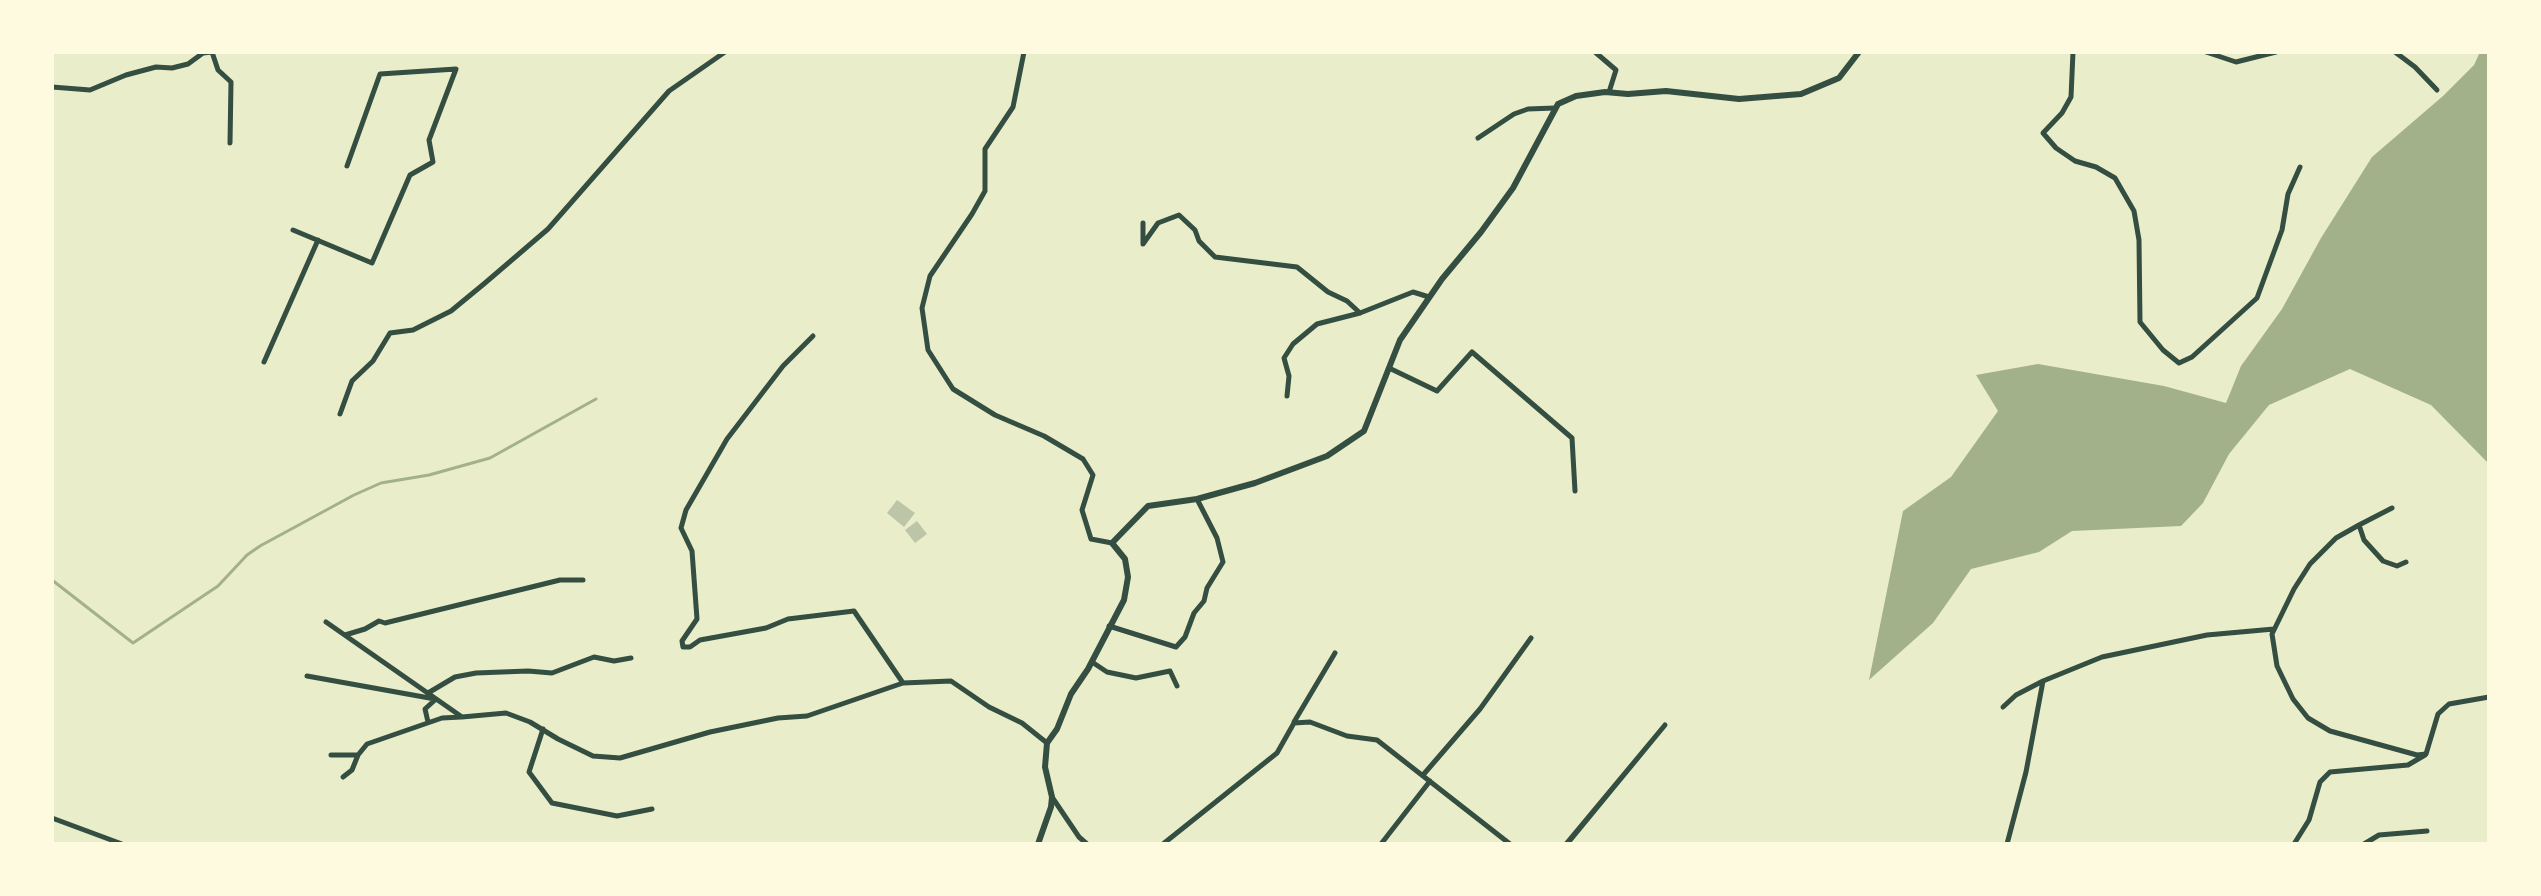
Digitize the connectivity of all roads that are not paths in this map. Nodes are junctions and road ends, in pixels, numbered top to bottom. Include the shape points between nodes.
1 (725, 52) edge
2 (1024, 52) edge
3 (1595, 52) edge
4 (1859, 52) edge
5 (2073, 52) edge
6 (2206, 52) edge
7 (2276, 52) edge
8 (2395, 52) edge
9 (52, 87) edge
10 (2437, 90) dead end
11 (1609, 92) junction
12 (1555, 108) junction
13 (1478, 138) dead end
14 (230, 143) dead end
15 (347, 166) dead end
16 (2300, 167) dead end
17 (1143, 223) dead end
18 (293, 230) dead end
19 (318, 240) junction
20 (1429, 297) junction
21 (1360, 313) junction
22 (813, 336) dead end
23 (264, 362) dead end
24 (1389, 368) junction
25 (1287, 396) dead end
26 (340, 414) dead end
27 (1575, 491) dead end
28 (1197, 499) junction
29 (2392, 508) dead end
30 (2359, 525) junction
31 (1112, 543) junction
32 (2406, 562) dead end
33 (583, 580) dead end
34 (326, 622) dead end
35 (1109, 626) junction
36 (2274, 629) junction
37 (345, 635) junction
38 (1531, 638) dead end
39 (1335, 653) dead end
40 (631, 658) dead end
41 (1092, 662) junction
42 (307, 676) dead end
43 (2043, 681) junction
44 (903, 683) junction
45 (1177, 686) dead end
46 (428, 693) junction
47 (2489, 697) edge
48 (436, 699) junction
49 (2003, 707) dead end
50 (462, 717) junction
51 (428, 722) junction
52 (1294, 723) junction
53 (543, 729) junction
54 (1047, 743) junction
55 (2426, 754) junction
56 (331, 755) dead end
57 (358, 755) junction
58 (1423, 775) junction
59 (343, 777) dead end
60 (1430, 781) junction
61 (1052, 797) junction
62 (652, 809) dead end
63 (52, 818) edge
64 (2427, 831) dead end
65 (122, 844) edge
66 (1038, 844) edge
67 (1087, 844) edge
68 (1163, 844) edge
69 (1381, 844) edge
70 (1510, 844) edge
71 (1567, 844) edge
72 (2007, 844) edge
73 (2294, 844) edge
74 (2364, 844) edge

1 - 26 street via 669,91 548,229 485,283 451,311 413,330 390,333 373,361 352,381
2 - 31 street via 1013,107 985,149 985,191 930,276 922,308 928,350 953,389 1083,459 1093,475 1082,510 1091,539
3 - 11 street via 1616,70
4 - 11 street via 1839,78 1801,94 1739,99 1666,91
5 - 16 street via 2071,97 2043,133 2075,161 2115,178 2134,211 2140,322 2179,363 2257,298
6 - 7 street via 2236,62
8 - 10 street
9 - 14 street via 90,90 141,71 188,64 212,52 218,70 231,82
11 - 12 street via 1576,96
12 - 13 street via 1514,114
12 - 20 street via 1513,188
15 - 19 street via 380,74 456,69 429,140 433,162 410,175 372,263
17 - 21 street via 1143,244 1158,223 1179,215 1215,257 1297,267
18 - 19 street
19 - 23 street
20 - 21 street via 1413,292
20 - 24 street via 1400,340
21 - 25 street via 1317,324 1293,344 1284,358
22 - 44 street via 734,429 686,510 681,528 692,551 697,619 683,647 788,619 854,611
24 - 27 street via 1437,391 1472,352 1572,438
24 - 28 street via 1364,431 1343,447 1255,483
28 - 31 street via 1148,506
28 - 35 street via 1223,562 1185,637 1176,647
29 - 30 street
30 - 32 street via 2364,540 2383,561 2397,566
30 - 36 street via 2336,538 2310,564
31 - 35 street via 1125,559 1128,577 1124,600
33 - 37 street via 560,580 379,621
34 - 37 street
35 - 41 street
36 - 43 street via 2207,635 2102,657
36 - 55 street via 2277,666 2308,718 2349,737
37 - 46 street
38 - 58 street
39 - 52 street
40 - 46 street via 594,657 552,673 476,673 455,677
41 - 45 street via 1107,672 1136,678 1170,671
41 - 54 street
42 - 48 street
43 - 49 street
43 - 72 street
44 - 53 street via 807,716 710,732 620,758 593,756
44 - 54 street via 951,681
46 - 48 street
47 - 55 street via 2449,704 2438,714
48 - 50 street
48 - 51 street via 425,709
50 - 51 street
50 - 53 street via 506,713
51 - 57 street via 367,744
52 - 58 street via 1310,722 1377,740
52 - 68 street via 1277,753
53 - 62 street via 529,772 552,803 617,816
54 - 61 street via 1045,767
55 - 73 street via 2408,765 2330,772 2320,782 2309,820
56 - 57 street
57 - 59 street
58 - 60 street
60 - 69 street
60 - 70 street
61 - 66 street
61 - 67 street
63 - 65 street
64 - 74 street via 2379,835
71 - 71 street via 1664,724

